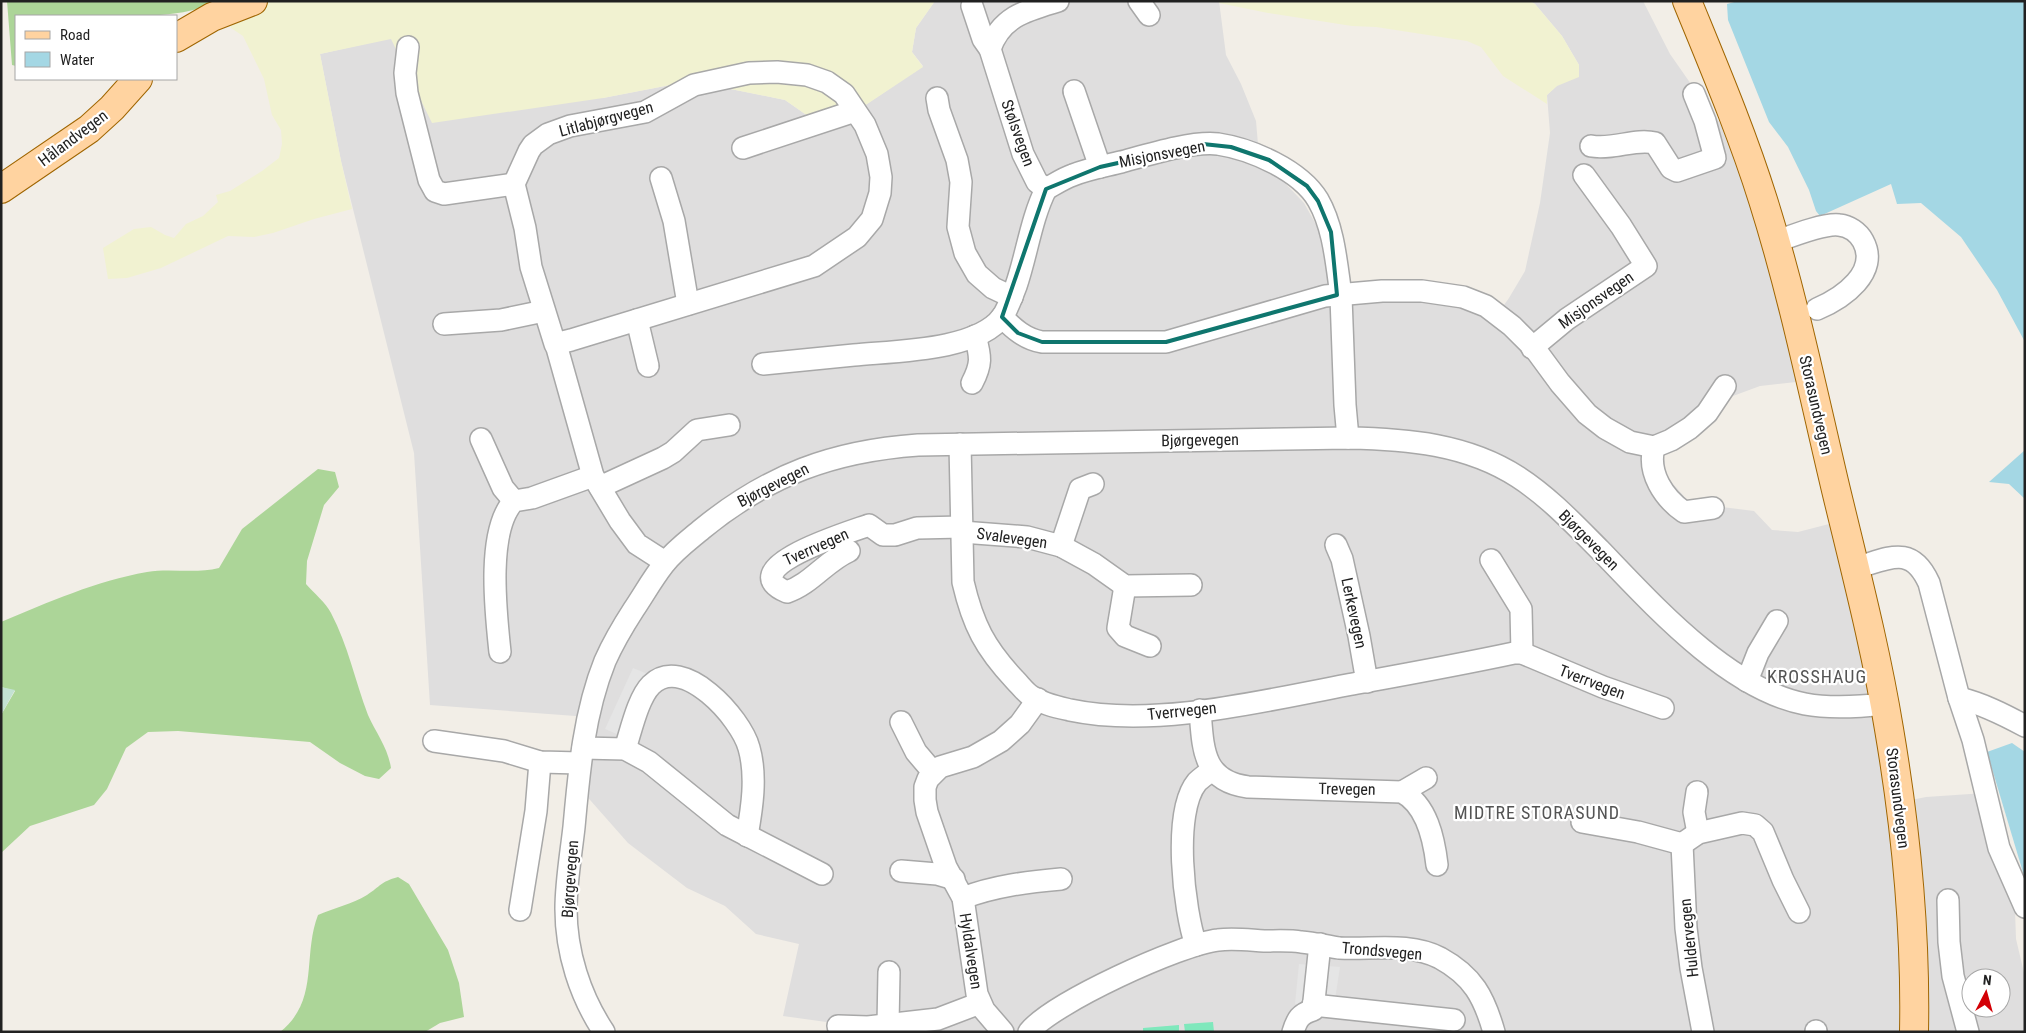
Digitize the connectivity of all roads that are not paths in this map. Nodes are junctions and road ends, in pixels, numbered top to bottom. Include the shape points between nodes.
1 (253, 1) edge
2 (1058, 1) edge
3 (1687, 1) edge
4 (972, 6) dead end
5 (178, 37) edge
6 (408, 47) dead end
7 (990, 49) junction
8 (137, 80) edge
9 (1074, 91) dead end
10 (1694, 94) dead end
11 (937, 98) dead end
12 (855, 111) junction
13 (1591, 146) dead end
14 (743, 148) dead end
15 (1100, 167) junction
16 (1584, 175) dead end
17 (662, 178) dead end
18 (514, 184) junction
19 (1, 189) edge
20 (1046, 189) junction
21 (1775, 242) junction
22 (1337, 294) junction
23 (1012, 297) junction
24 (688, 304) junction
25 (1817, 309) dead end
26 (544, 311) junction
27 (1002, 317) junction
28 (637, 320) junction
29 (444, 324) dead end
30 (975, 336) junction
31 (555, 344) junction
32 (1532, 348) junction
33 (763, 364) dead end
34 (648, 366) dead end
35 (972, 383) dead end
36 (1725, 386) dead end
37 (729, 425) dead end
38 (1348, 438) junction
39 (481, 439) dead end
40 (960, 444) junction
41 (1654, 447) junction
42 (596, 481) junction
43 (1093, 484) dead end
44 (514, 501) junction
45 (1714, 508) dead end
46 (962, 529) junction
47 (1336, 545) dead end
48 (1061, 546) junction
49 (849, 551) dead end
50 (1491, 560) dead end
51 (665, 562) junction
52 (1855, 568) junction
53 (1191, 585) dead end
54 (1125, 586) junction
55 (1777, 622) dead end
56 (1150, 646) dead end
57 (500, 652) dead end
58 (1522, 653) junction
59 (1747, 681) junction
60 (1367, 682) junction
61 (1959, 698) junction
62 (1038, 699) junction
63 (1884, 704) junction
64 (1663, 708) dead end
65 (1200, 710) junction
66 (901, 722) dead end
67 (2025, 726) edge
68 (434, 741) dead end
69 (625, 749) junction
70 (582, 756) junction
71 (540, 762) junction
72 (1212, 770) junction
73 (933, 772) junction
74 (1426, 778) dead end
75 (1402, 792) junction
76 (1698, 792) dead end
77 (1582, 822) dead end
78 (747, 836) junction
79 (1690, 839) junction
80 (1436, 865) dead end
81 (902, 871) dead end
82 (822, 874) dead end
83 (1061, 879) dead end
84 (958, 889) junction
85 (1948, 900) dead end
86 (2025, 907) edge
87 (520, 910) dead end
88 (1799, 912) dead end
89 (1320, 944) junction
90 (1196, 945) junction
91 (889, 972) dead end
92 (980, 1003) junction
93 (1314, 1004) junction
94 (1454, 1020) dead end
95 (838, 1026) dead end
96 (874, 1028) edge
97 (604, 1032) edge
98 (1004, 1032) edge
99 (1029, 1032) edge
100 (1293, 1032) edge
101 (1494, 1032) edge
102 (1703, 1032) edge
103 (1914, 1032) edge
104 (1968, 1032) edge

1 - 5 main road via 212,17
2 - 7 street via 1027,10 1004,24
3 - 21 main road, Storasundvegen via 1751,164
4 - 7 street, Stølsvegen via 983,39
6 - 18 street via 407,93 429,180 435,191 444,194
7 - 20 street, Stølsvegen via 1024,154 1037,182
8 - 19 main road, Hålandvegen via 89,129
9 - 15 street, Misjonsvegen
10 - 13 street via 1715,158 1677,171 1671,168 1655,142 1604,148
11 - 23 street via 957,160 961,182 958,227 966,252 977,274 993,288
12 - 14 street
12 - 18 street, Litlabjørgvegen via 844,94 827,82 807,75 749,73 694,85 645,112 570,126 548,134 533,145
12 - 24 street, Litlabjørgvegen via 874,147 881,177 872,219 857,237 814,266
15 - 20 street, Misjonsvegen via 1073,175
15 - 22 street, Misjonsvegen via 1204,144 1217,144 1269,160 1291,172 1318,201 1331,232 1340,288
16 - 32 street, Misjonsvegen via 1622,226 1646,266 1567,319
17 - 24 street via 674,221
18 - 26 street
20 - 23 street via 1037,207
21 - 25 street via 1836,224 1849,227 1860,235 1868,250 1868,261 1861,276 1844,295
21 - 52 main road, Storasundvegen
22 - 27 street via 1172,341 1035,340 1018,332
22 - 32 street via 1422,291 1463,297 1486,306 1512,326
22 - 38 street, Misjonsvegen via 1341,297
23 - 27 street
24 - 28 street, Litlabjørgvegen
26 - 29 street via 500,320
26 - 31 street
27 - 30 street
28 - 31 street, Litlabjørgvegen
28 - 34 street
30 - 33 street via 936,347
30 - 35 street via 980,360
31 - 42 street
32 - 41 street via 1586,414 1630,442
36 - 41 street via 1707,413 1690,428
37 - 42 street via 697,430 673,452 648,466
38 - 40 street, Bjørgevegen
38 - 59 street, Bjørgevegen via 1398,439 1431,444 1468,453 1518,476 1549,499 1679,628
39 - 44 street via 503,488
40 - 46 street, Tverrvegen
40 - 51 street, Bjørgevegen via 881,447 798,470 721,513
41 - 45 street via 1653,469 1661,490 1672,503 1684,512
42 - 44 street
42 - 51 street via 637,544
43 - 48 street, Svalevegen via 1080,488
44 - 57 street via 504,516 495,548
46 - 48 street, Svalevegen via 1027,537
46 - 49 street, Tverrvegen via 917,528 883,535 868,525 812,546 778,564 772,579 778,589 787,592 797,589 839,555
46 - 62 street, Tverrvegen via 963,582 983,641 1002,667
47 - 60 street, Lerkevegen via 1342,559
48 - 54 street, Svalevegen
50 - 58 street via 1521,609
51 - 70 street, Bjørgevegen via 617,636 605,662 594,696
52 - 61 street via 1899,557 1912,560 1924,571
52 - 63 main road, Storasundvegen
53 - 54 street
54 - 56 street via 1118,628 1125,636
55 - 59 street via 1758,653
58 - 60 street, Tverrvegen
58 - 64 street, Tverrvegen
59 - 63 street, Bjørgevegen via 1785,699 1814,705
60 - 65 street, Tverrvegen
61 - 67 street via 1977,702
61 - 86 street via 1973,740 1999,848
62 - 65 street, Tverrvegen via 1053,706 1102,716
62 - 73 street via 1020,724 1001,742 974,757
63 - 103 main road, Storasundvegen via 1907,872
65 - 72 street via 1204,747
66 - 73 street via 916,752
68 - 71 street via 504,751
69 - 70 street
69 - 78 street via 649,762 726,825
69 - 78 street via 643,700 656,681 676,675 707,692 739,728 749,747 753,782
70 - 71 street
70 - 97 street, Bjørgevegen via 566,908 568,935 578,978
71 - 87 street via 536,811
72 - 75 street, Trevegen via 1229,782 1248,787
72 - 90 street via 1192,792 1182,838 1189,915
73 - 84 street, Hyldalvegen via 928,779 925,800 946,867
74 - 75 street
75 - 80 street via 1416,802 1434,840
76 - 79 street, Huldervegen
77 - 79 street
78 - 82 street
79 - 88 street via 1742,823 1755,825 1763,832
79 - 102 street, Huldervegen via 1686,928
81 - 84 street via 938,874
83 - 84 street, Hyldalvegen via 981,891
84 - 92 street, Hyldalvegen
85 - 104 street via 1954,976
89 - 90 street, Trondsvegen via 1242,939
89 - 93 street, Trondsvegen
89 - 101 street, Trondsvegen via 1339,948 1419,951 1439,958 1465,975 1477,988
90 - 99 street, Trondsvegen via 1073,1000
91 - 96 street
92 - 96 street, Hyldalvegen via 938,1019
92 - 98 street, Hyldalvegen
93 - 94 street
93 - 100 street via 1313,1010 1302,1013 1298,1018
95 - 96 street, Hyldalvegen

